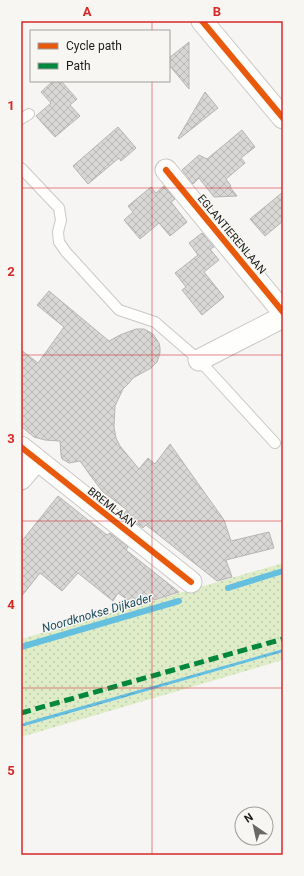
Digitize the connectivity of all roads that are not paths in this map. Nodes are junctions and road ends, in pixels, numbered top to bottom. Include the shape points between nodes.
1 (202, 21) edge
2 (283, 118) edge
3 (21, 168) edge
4 (166, 170) dead end
5 (283, 312) edge
6 (283, 317) edge
7 (200, 360) junction
8 (275, 443) dead end
9 (29, 454) edge
10 (21, 479) edge
11 (190, 582) dead end

1 - 2 street
3 - 7 lane via 59,208 59,242 119,310 155,322
4 - 5 street, EGLANTIERENLAAN
6 - 7 street
7 - 8 lane
9 - 10 street
9 - 11 street, BREMLAAN

